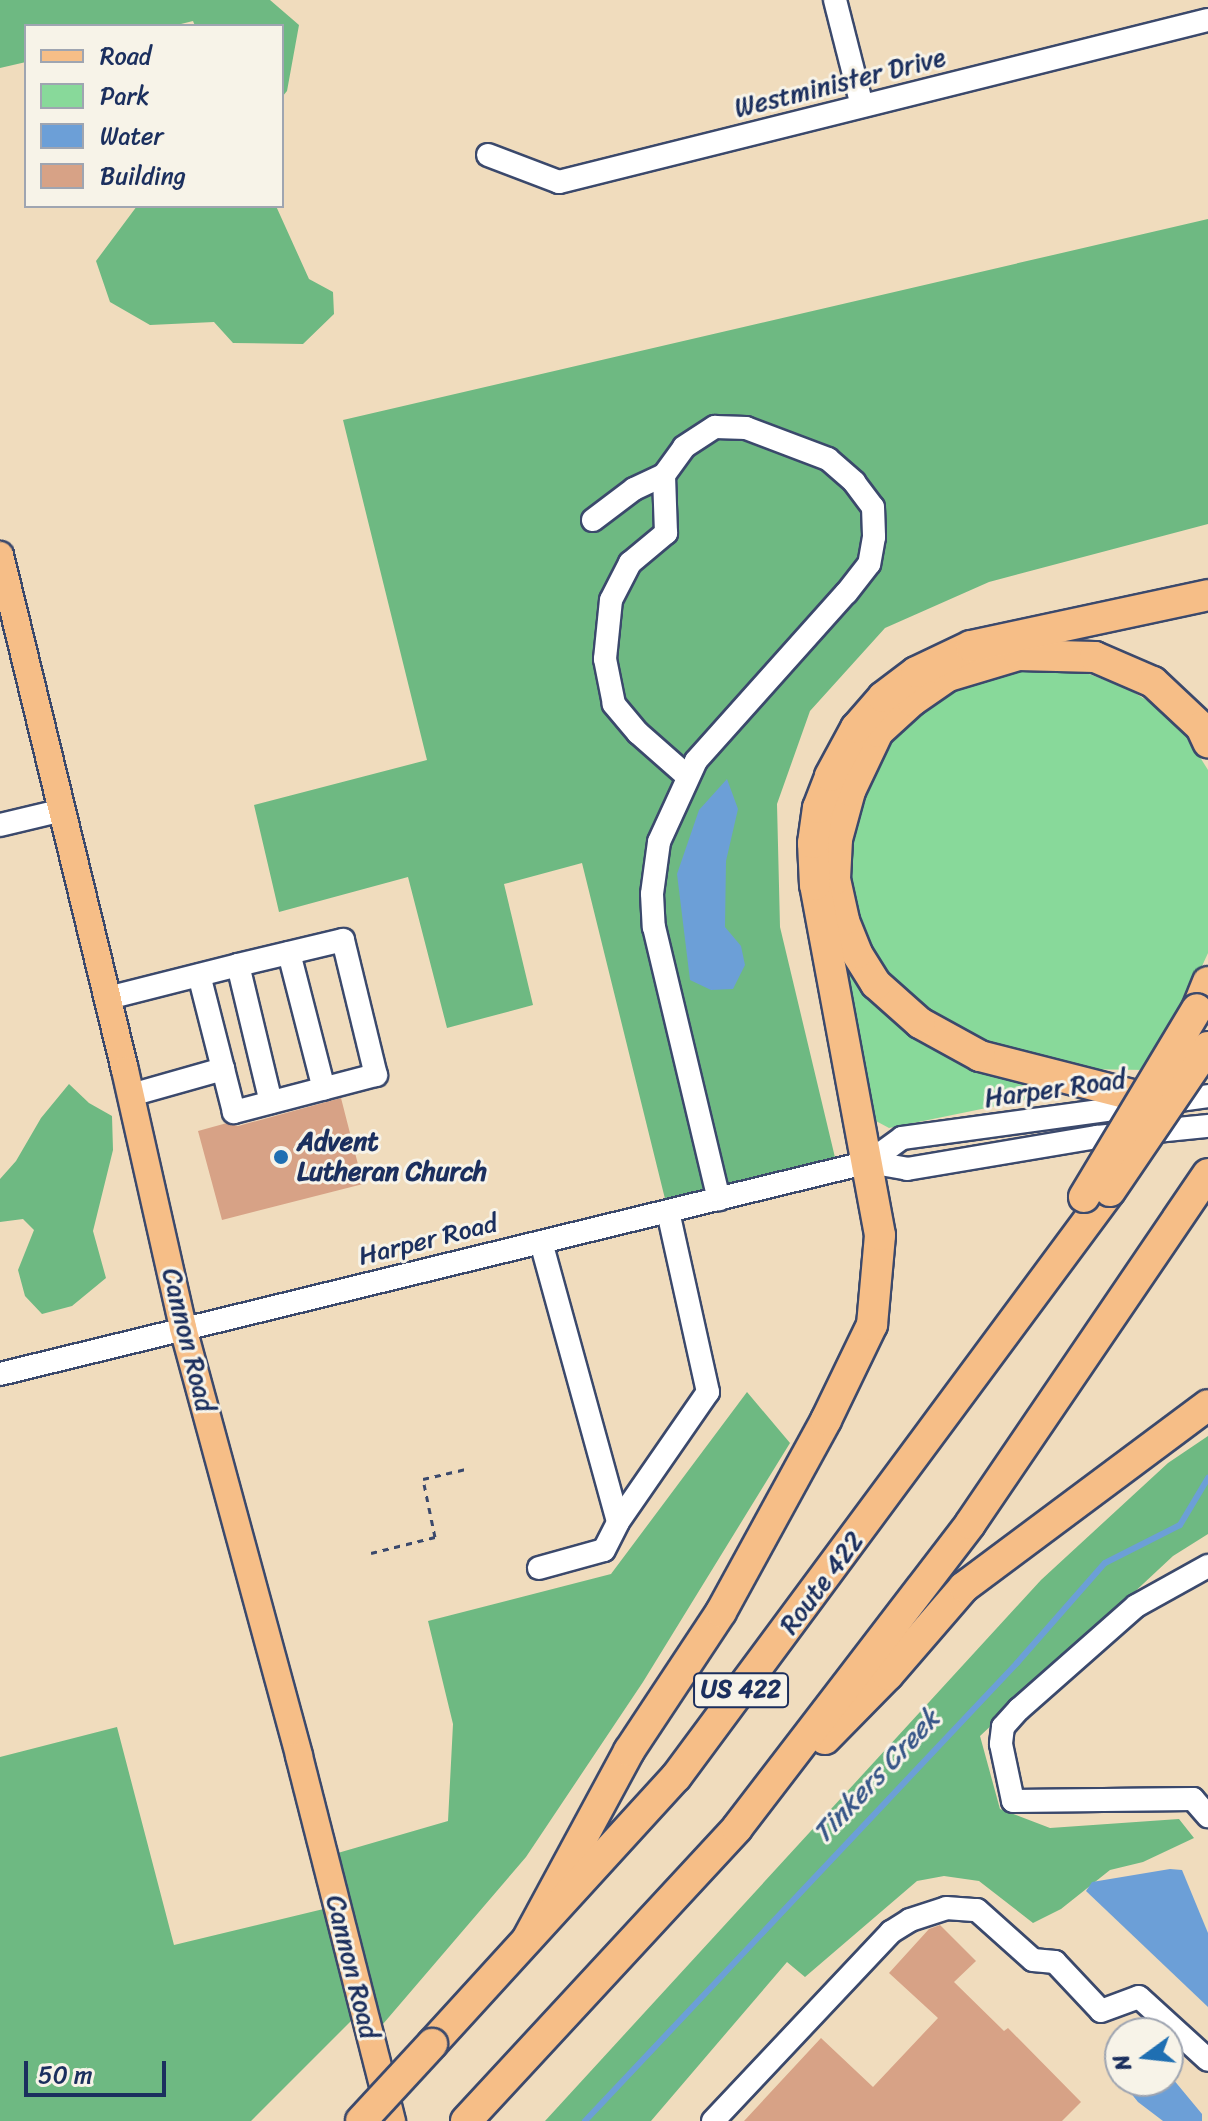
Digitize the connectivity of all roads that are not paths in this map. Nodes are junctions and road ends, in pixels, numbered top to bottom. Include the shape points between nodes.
1 (835, 0) edge
2 (1208, 20) edge
3 (862, 106) junction
4 (488, 155) dead end
5 (664, 475) junction
6 (593, 520) dead end
7 (0, 555) edge
8 (1208, 595) edge
9 (1208, 742) edge
10 (687, 776) junction
11 (63, 810) junction
12 (0, 825) edge
13 (289, 953) junction
14 (238, 965) junction
15 (199, 975) junction
16 (1202, 996) edge
17 (108, 998) junction
18 (1208, 1047) edge
19 (223, 1069) junction
20 (324, 1089) junction
21 (131, 1095) junction
22 (1208, 1096) edge
23 (271, 1102) junction
24 (1160, 1102) junction
25 (1208, 1126) edge
26 (869, 1162) junction
27 (1206, 1176) edge
28 (1097, 1194) junction
29 (719, 1199) junction
30 (668, 1211) junction
31 (541, 1242) junction
32 (183, 1328) junction
33 (0, 1374) edge
34 (1208, 1405) edge
35 (618, 1522) junction
36 (1208, 1566) edge
37 (539, 1568) dead end
38 (1208, 1816) edge
39 (737, 1828) junction
40 (528, 1938) junction
41 (1208, 2060) edge
42 (361, 2121) edge
43 (392, 2121) edge
44 (466, 2121) edge
45 (713, 2121) edge

1 - 3 street
2 - 3 street, Westminister Drive
3 - 4 street, Westminister Drive via 559,182
5 - 6 street via 634,489
5 - 10 street via 666,533 621,575 611,600 605,659 614,704
5 - 10 street via 684,447 715,427 746,428 828,459 873,507 869,564
7 - 11 main road, Cannon Road
8 - 26 highway via 971,646 916,672 883,697 856,728 818,808 813,843 815,885
9 - 24 highway via 1201,727 1153,682 1095,657 1019,655 948,676 878,732 850,791 837,839 835,879 857,953 876,984 920,1023 980,1056
10 - 29 street via 659,842 654,927
11 - 12 street
11 - 17 main road, Cannon Road
13 - 14 street
13 - 20 street
13 - 20 street via 343,940 376,1075
14 - 15 street
14 - 23 street
15 - 17 street
15 - 19 street
16 - 28 highway, bridge
17 - 21 main road, Cannon Road
18 - 28 highway, bridge
19 - 21 street
19 - 23 street via 234,1112
20 - 23 street
21 - 32 main road, Cannon Road
22 - 24 street, Harper Road
24 - 26 street, Harper Road via 902,1138
25 - 26 street, Harper Road via 1097,1137 907,1169
26 - 29 street, Harper Road
26 - 40 highway via 880,1235 872,1325 721,1612 629,1751
27 - 39 highway, US 422 via 970,1524
28 - 40 highway, Route 422 / US 422 via 1024,1312 676,1777
29 - 30 street, Harper Road
30 - 31 street, Harper Road
30 - 35 street via 708,1392
31 - 32 street, Harper Road
31 - 35 street
32 - 33 street, Harper Road
32 - 43 main road, Cannon Road
34 - 39 highway via 964,1587 888,1675
35 - 37 street via 604,1550
36 - 38 street via 1136,1606 1019,1709 1003,1727 1001,1744 1013,1801 1193,1799
39 - 44 highway, US 422
40 - 42 highway, Route 422 / US 422, bridge
41 - 45 street via 1139,1997 1101,2011 1055,1962 1033,1960 977,1910 946,1908 891,1932

